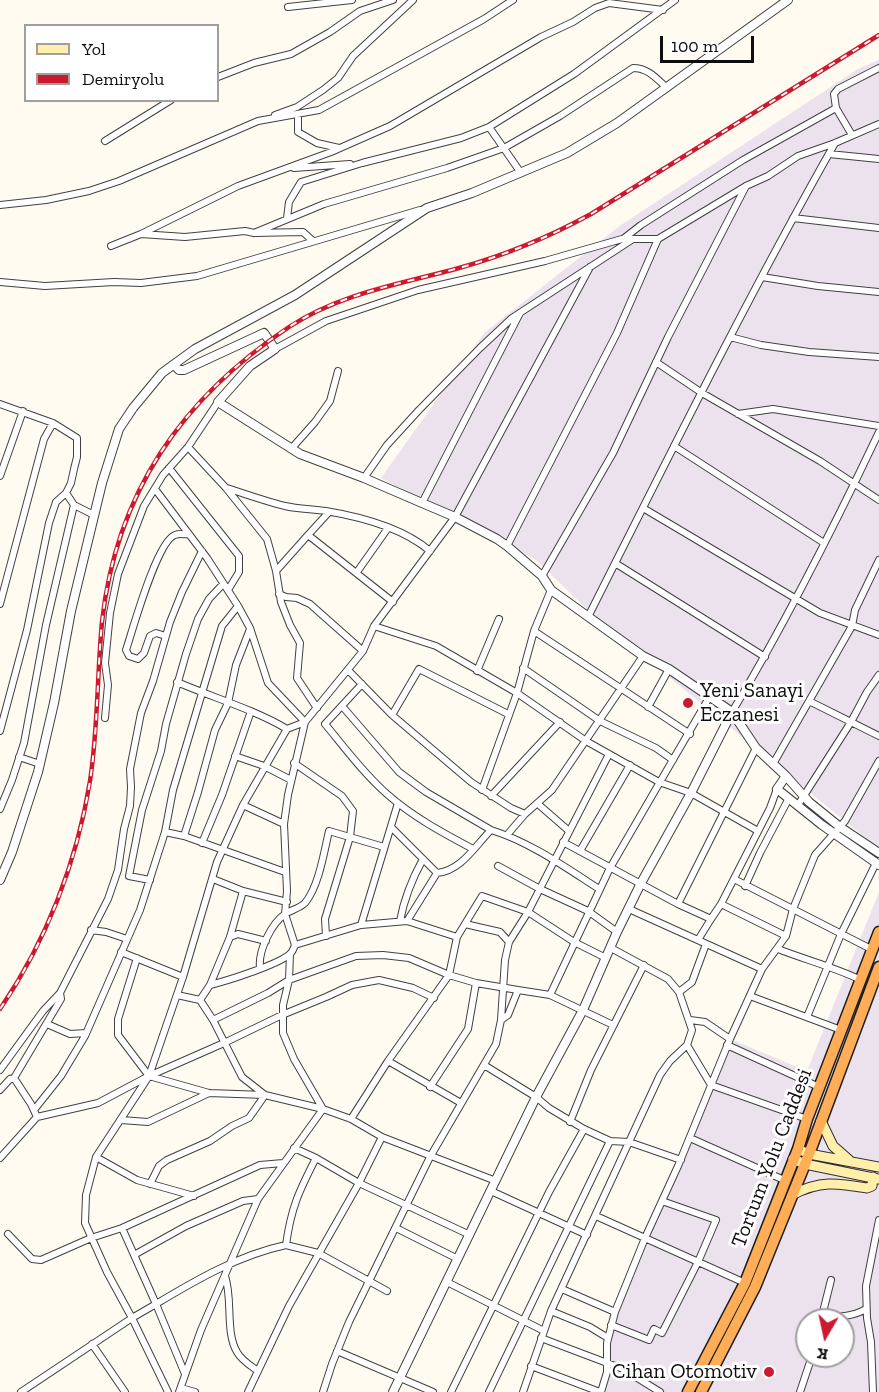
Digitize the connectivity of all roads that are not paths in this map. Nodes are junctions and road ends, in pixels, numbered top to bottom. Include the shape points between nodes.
1 (299, 0) edge
2 (352, 0) edge
3 (393, 0) edge
4 (413, 0) edge
5 (513, 0) edge
6 (675, 0) edge
7 (788, 0) edge
8 (663, 10) junction
9 (879, 68) edge
10 (219, 77) edge
11 (667, 88) junction
12 (168, 102) edge
13 (836, 108) junction
14 (298, 114) junction
15 (258, 121) junction
16 (879, 124) edge
17 (489, 127) junction
18 (852, 135) junction
19 (105, 141) dead end
20 (835, 143) junction
21 (339, 148) junction
22 (504, 148) junction
23 (829, 154) junction
24 (879, 159) edge
25 (362, 163) junction
26 (286, 169) junction
27 (521, 173) junction
28 (746, 186) junction
29 (0, 205) edge
30 (427, 208) junction
31 (287, 218) junction
32 (793, 218) junction
33 (879, 228) edge
34 (254, 233) junction
35 (141, 234) junction
36 (622, 239) junction
37 (633, 239) junction
38 (658, 239) junction
39 (313, 241) junction
40 (111, 246) dead end
41 (590, 267) junction
42 (762, 277) junction
43 (0, 282) edge
44 (879, 292) edge
45 (520, 313) junction
46 (730, 337) junction
47 (275, 349) junction
48 (879, 357) edge
49 (656, 362) junction
50 (174, 365) junction
51 (338, 371) dead end
52 (702, 393) junction
53 (218, 402) junction
54 (0, 404) edge
55 (23, 411) junction
56 (738, 414) junction
57 (53, 423) junction
58 (879, 426) edge
59 (879, 432) edge
60 (674, 446) junction
61 (876, 446) edge
62 (188, 447) junction
63 (291, 449) junction
64 (169, 468) junction
65 (0, 476) edge
66 (364, 478) junction
67 (854, 484) junction
68 (226, 488) junction
69 (155, 489) junction
70 (66, 493) junction
71 (879, 500) edge
72 (422, 503) junction
73 (74, 505) junction
74 (643, 508) junction
75 (328, 512) junction
76 (94, 515) junction
77 (456, 517) junction
78 (388, 528) junction
79 (189, 534) junction
80 (308, 536) junction
81 (824, 543) junction
82 (507, 546) junction
83 (202, 551) junction
84 (430, 551) junction
85 (879, 560) edge
86 (615, 563) junction
87 (276, 571) junction
88 (357, 572) junction
89 (542, 576) junction
90 (224, 584) junction
91 (551, 590) junction
92 (228, 591) junction
93 (279, 594) junction
94 (795, 599) junction
95 (393, 602) junction
96 (0, 604) edge
97 (238, 606) junction
98 (588, 617) junction
99 (499, 619) dead end
100 (374, 626) junction
101 (852, 626) junction
102 (250, 628) junction
103 (534, 631) junction
104 (879, 635) edge
105 (166, 636) junction
106 (363, 651) junction
107 (643, 656) junction
108 (765, 657) junction
109 (523, 668) junction
110 (669, 669) junction
111 (348, 670) junction
112 (477, 671) junction
113 (879, 675) edge
114 (177, 682) junction
115 (362, 684) junction
116 (622, 688) junction
117 (202, 693) junction
118 (517, 693) junction
119 (710, 696) junction
120 (809, 701) junction
121 (228, 703) junction
122 (342, 706) junction
123 (648, 707) junction
124 (317, 708) junction
125 (251, 711) junction
126 (732, 712) junction
127 (508, 714) junction
128 (392, 715) junction
129 (105, 718) dead end
130 (600, 721) junction
131 (305, 722) junction
132 (560, 722) junction
133 (852, 723) junction
134 (288, 729) junction
135 (0, 731) edge
136 (690, 734) junction
137 (879, 736) edge
138 (586, 741) junction
139 (756, 748) junction
140 (609, 754) junction
141 (235, 756) junction
142 (19, 758) junction
143 (673, 760) junction
144 (879, 761) edge
145 (294, 763) junction
146 (40, 764) junction
147 (773, 764) junction
148 (630, 765) junction
149 (264, 766) junction
150 (786, 776) junction
151 (291, 780) junction
152 (659, 782) junction
153 (777, 789) junction
154 (482, 790) junction
155 (691, 793) junction
156 (491, 796) junction
157 (804, 797) junction
158 (789, 798) junction
159 (398, 803) junction
160 (538, 804) junction
161 (243, 805) junction
162 (798, 805) junction
163 (0, 809) edge
164 (726, 812) junction
165 (525, 814) junction
166 (284, 824) junction
167 (390, 827) junction
168 (840, 827) junction
169 (491, 830) junction
170 (569, 831) junction
171 (758, 831) junction
172 (165, 832) junction
173 (834, 834) junction
174 (507, 835) junction
175 (183, 836) junction
176 (350, 837) junction
177 (564, 842) junction
178 (202, 843) junction
179 (384, 847) junction
180 (473, 849) junction
181 (224, 851) junction
182 (580, 851) junction
183 (879, 853) edge
184 (423, 859) junction
185 (555, 861) junction
186 (878, 864) edge
187 (498, 866) dead end
188 (610, 868) junction
189 (285, 872) junction
190 (437, 873) junction
191 (213, 879) junction
192 (734, 879) junction
193 (0, 880) edge
194 (150, 880) junction
195 (641, 884) junction
196 (745, 886) junction
197 (540, 889) junction
198 (599, 889) junction
199 (243, 891) junction
200 (287, 902) junction
201 (678, 904) junction
202 (721, 904) junction
203 (629, 909) junction
204 (793, 909) junction
205 (588, 911) junction
206 (528, 912) junction
207 (285, 914) junction
208 (711, 918) junction
209 (404, 921) junction
210 (465, 924) junction
211 (361, 925) junction
212 (91, 930) junction
213 (616, 932) junction
214 (879, 932) edge
215 (841, 934) junction
216 (326, 936) junction
217 (786, 936) junction
218 (230, 937) junction
219 (457, 937) junction
220 (127, 939) junction
221 (698, 940) junction
222 (266, 941) junction
223 (509, 942) junction
224 (574, 942) junction
225 (705, 944) junction
226 (296, 945) junction
227 (610, 948) junction
228 (777, 949) junction
229 (873, 950) junction
230 (121, 952) junction
231 (290, 954) junction
232 (137, 958) junction
233 (606, 958) junction
234 (644, 965) junction
235 (827, 966) junction
236 (879, 967) edge
237 (260, 968) junction
238 (762, 969) junction
239 (449, 975) junction
240 (183, 977) junction
241 (289, 980) junction
242 (861, 980) junction
243 (476, 983) junction
244 (210, 985) junction
245 (503, 987) junction
246 (518, 990) junction
247 (680, 992) junction
248 (60, 993) junction
249 (177, 994) junction
250 (550, 995) junction
251 (750, 996) junction
252 (434, 998) junction
253 (200, 1000) junction
254 (583, 1010) junction
255 (282, 1014) junction
256 (807, 1017) junction
257 (213, 1020) junction
258 (501, 1020) junction
259 (690, 1020) junction
260 (47, 1024) junction
261 (613, 1025) junction
262 (842, 1030) junction
263 (86, 1033) junction
264 (729, 1042) junction
265 (224, 1043) junction
266 (687, 1045) junction
267 (388, 1061) junction
268 (484, 1065) junction
269 (0, 1070) edge
270 (148, 1076) junction
271 (14, 1078) junction
272 (711, 1085) junction
273 (430, 1087) junction
274 (819, 1087) junction
275 (0, 1090) edge
276 (210, 1093) junction
277 (265, 1095) junction
278 (536, 1097) junction
279 (461, 1103) junction
280 (323, 1109) junction
281 (34, 1110) junction
282 (37, 1118) junction
283 (351, 1119) junction
284 (807, 1119) junction
285 (121, 1120) junction
286 (821, 1121) junction
287 (570, 1122) junction
288 (584, 1129) junction
289 (382, 1137) junction
290 (690, 1138) junction
291 (610, 1141) junction
292 (628, 1142) junction
293 (294, 1148) junction
294 (801, 1156) junction
295 (96, 1157) junction
296 (430, 1157) junction
297 (0, 1158) edge
298 (316, 1158) junction
299 (681, 1160) junction
300 (851, 1162) junction
301 (284, 1163) junction
302 (879, 1167) edge
303 (876, 1178) edge
304 (784, 1180) junction
305 (496, 1181) junction
306 (150, 1184) junction
307 (359, 1184) junction
308 (491, 1191) junction
309 (792, 1195) junction
310 (194, 1196) junction
311 (258, 1199) junction
312 (662, 1201) junction
313 (406, 1207) junction
314 (539, 1213) junction
315 (596, 1216) junction
316 (879, 1220) edge
317 (568, 1226) junction
318 (122, 1228) junction
319 (396, 1228) junction
320 (8, 1234) dead end
321 (470, 1235) junction
322 (587, 1235) junction
323 (91, 1238) junction
324 (645, 1238) junction
325 (285, 1245) junction
326 (318, 1252) junction
327 (134, 1255) junction
328 (458, 1259) junction
329 (698, 1262) junction
330 (230, 1264) junction
331 (225, 1276) junction
332 (831, 1280) dead end
333 (369, 1282) junction
334 (447, 1282) junction
335 (745, 1283) junction
336 (562, 1289) junction
337 (387, 1291) dead end
338 (156, 1304) junction
339 (494, 1305) junction
340 (824, 1308) edge
341 (866, 1309) junction
342 (551, 1311) junction
343 (615, 1312) junction
344 (855, 1315) edge
345 (132, 1318) junction
346 (523, 1320) junction
347 (611, 1325) junction
348 (543, 1335) junction
349 (608, 1338) junction
350 (92, 1344) junction
351 (337, 1351) junction
352 (607, 1363) junction
353 (531, 1366) junction
354 (808, 1368) edge
355 (258, 1371) junction
356 (185, 1374) junction
357 (400, 1377) junction
358 (31, 1389) edge
359 (180, 1390) edge
360 (21, 1392) edge
361 (125, 1392) edge
362 (168, 1392) edge
363 (195, 1392) edge
364 (248, 1392) edge
365 (323, 1392) edge
366 (393, 1392) edge
367 (433, 1392) edge
368 (451, 1392) edge
369 (489, 1392) edge
370 (523, 1392) edge
371 (600, 1392) edge
372 (660, 1392) edge
373 (688, 1392) edge
374 (701, 1392) edge
375 (800, 1392) edge
376 (873, 1392) edge

1 - 2 street via 288,7
3 - 10 street via 360,11 291,54
4 - 15 street via 323,90 297,107
5 - 14 street via 319,110
6 - 8 street
7 - 11 street
8 - 17 street via 574,74
8 - 21 street via 609,3 595,8 390,126
9 - 13 street via 838,89 834,94
11 - 22 street via 642,68 633,68
11 - 27 street via 567,153
12 - 19 street
13 - 18 street
13 - 36 street via 743,160
14 - 15 street
14 - 21 street via 298,132 317,143
15 - 29 street via 89,192
16 - 18 street
17 - 22 street
17 - 25 street
18 - 20 street
20 - 23 street
20 - 28 street via 798,156
21 - 26 street
22 - 27 street
22 - 31 street
23 - 24 street
23 - 32 street
25 - 26 street
25 - 31 street via 301,182 289,202
26 - 35 street via 238,186
27 - 30 street
28 - 38 street
28 - 49 street
30 - 39 street
30 - 50 street via 296,295 219,335
31 - 34 street
32 - 33 street
32 - 42 street
34 - 35 street via 185,237
34 - 39 street via 303,232
35 - 40 street
36 - 37 street
36 - 47 street via 418,290 326,321
37 - 38 street
37 - 41 street
38 - 82 street via 617,333
39 - 43 street via 197,276 141,283 45,286
41 - 45 street
41 - 77 street
42 - 44 street
42 - 46 street
45 - 66 street via 419,410
45 - 72 street
46 - 48 street via 780,348
46 - 52 street
47 - 50 street via 264,333 184,370
47 - 53 street via 250,366
49 - 52 street
49 - 89 street via 613,453
50 - 76 street via 162,373 119,429
51 - 63 street via 330,401
52 - 56 street
52 - 60 street
53 - 62 street
53 - 63 street
54 - 55 street
55 - 57 street
55 - 65 street
56 - 58 street via 773,409
56 - 67 street
57 - 70 street via 76,438 77,457
57 - 96 street via 44,439
59 - 61 street
60 - 74 street
60 - 81 street
61 - 67 street
62 - 64 street
62 - 68 street
63 - 66 street
64 - 69 street
64 - 92 street via 239,556 239,572
66 - 72 street
67 - 71 street
67 - 81 street
68 - 75 street via 286,506
68 - 87 street via 267,539
69 - 79 street
69 - 129 street via 144,506 118,574 105,663
70 - 73 street
70 - 135 street via 56,502 49,523 27,630
72 - 77 street
73 - 76 street
73 - 142 street
74 - 86 street
74 - 94 street
75 - 78 street
75 - 80 street
76 - 146 street
77 - 82 street
77 - 84 street
78 - 84 street
78 - 88 street
79 - 83 street
79 - 105 street via 175,535 164,544 126,650 138,659 150,636
80 - 87 street
80 - 88 street
81 - 94 street
82 - 89 street
83 - 90 street
83 - 105 street
84 - 95 street
85 - 101 street via 855,610
86 - 98 street
86 - 108 street
87 - 93 street
88 - 95 street
89 - 91 street
90 - 92 street
90 - 114 street via 209,599 198,619
91 - 98 street
91 - 103 street
92 - 97 street
93 - 106 street via 310,604
93 - 124 street via 300,643 297,678
94 - 101 street
94 - 108 street
95 - 100 street
97 - 102 street
97 - 117 street via 222,626
98 - 107 street
99 - 112 street
100 - 106 street
100 - 112 street via 436,646
101 - 104 street
101 - 120 street
102 - 121 street via 236,665
102 - 131 street via 268,683
103 - 109 street
103 - 116 street
105 - 212 street via 136,736 130,769 130,806 118,870
106 - 111 street
107 - 110 street
107 - 116 street
108 - 126 street
109 - 118 street
109 - 130 street
110 - 119 street
110 - 123 street
111 - 115 street
111 - 124 street
112 - 118 street
113 - 133 street
114 - 117 street
114 - 194 street via 130,868 129,876
115 - 122 street
115 - 128 street
116 - 123 street
116 - 130 street
117 - 121 street
117 - 172 street via 173,790
118 - 127 street
118 - 132 street
119 - 126 street
119 - 136 street
120 - 133 street
120 - 147 street
121 - 125 street
121 - 175 street via 215,730
122 - 159 street via 325,724 352,758
122 - 169 street via 399,772
123 - 136 street
124 - 131 street
125 - 134 street
125 - 141 street
126 - 139 street
126 - 155 street
127 - 128 street via 418,669
127 - 154 street
128 - 154 street
130 - 138 street
130 - 143 street
131 - 134 street
131 - 145 street
132 - 138 street
132 - 156 street
133 - 137 street
133 - 157 street
134 - 149 street
136 - 143 street
138 - 140 street
138 - 160 street
139 - 147 street
139 - 164 street
140 - 148 street
140 - 170 street
141 - 149 street
141 - 178 street
142 - 146 street
142 - 163 street
143 - 152 street
144 - 168 street
145 - 151 street
145 - 176 street via 342,796 353,811
146 - 193 street
147 - 150 street
148 - 152 street
148 - 182 street
149 - 151 street
149 - 161 street
150 - 153 street
150 - 157 street
151 - 166 street
152 - 155 street
152 - 188 street
153 - 158 street
153 - 171 street
154 - 156 street
155 - 164 street
155 - 195 street
156 - 165 street
157 - 162 street
157 - 168 street
158 - 162 street
158 - 196 street
159 - 167 street
159 - 180 street
160 - 165 street
160 - 170 street
161 - 166 street
161 - 181 street
162 - 173 street
164 - 171 street
164 - 201 street
165 - 174 street
166 - 189 street
167 - 179 street
167 - 184 street
168 - 173 street
168 - 183 street
169 - 174 street
169 - 180 street
170 - 177 street
171 - 192 street
172 - 175 street
172 - 194 street
173 - 186 street
173 - 204 street via 815,855
174 - 185 street
175 - 178 street
176 - 179 street
176 - 207 street via 329,831 315,883 304,904
176 - 216 street via 325,919
177 - 182 street
177 - 185 street
178 - 181 street
179 - 211 street
180 - 190 street via 457,867
181 - 189 street
181 - 191 street
182 - 188 street
184 - 190 street
184 - 209 street via 409,888
185 - 197 street
185 - 198 street
186 - 215 street
187 - 197 street
188 - 195 street
188 - 198 street
189 - 200 street
190 - 209 street
191 - 199 street
191 - 240 street
192 - 196 street
192 - 202 street
194 - 220 street
195 - 201 street
195 - 203 street
196 - 204 street
197 - 205 street
197 - 206 street
198 - 205 street
199 - 200 street
199 - 218 street
200 - 207 street
201 - 208 street
202 - 208 street
202 - 217 street
203 - 213 street
203 - 221 street
204 - 215 street
204 - 217 street
205 - 213 street
205 - 224 street
206 - 210 street via 482,896
206 - 223 street
206 - 224 street
207 - 222 street via 276,921
207 - 226 street
208 - 221 street
209 - 211 street
209 - 219 street
210 - 219 street
210 - 223 street via 500,932
211 - 216 street
212 - 220 street
212 - 248 street
213 - 227 street
214 - 229 highway, Tortum Yolu Caddesi
215 - 229 street
215 - 235 street
216 - 226 street
217 - 228 street
218 - 222 street via 238,934
218 - 244 street
219 - 239 street
220 - 230 street
221 - 225 street
222 - 237 street
223 - 245 street
224 - 233 street
224 - 250 street
225 - 238 street
225 - 247 street via 692,982
226 - 231 street
227 - 233 street
227 - 234 street
228 - 235 street
228 - 238 street
229 - 242 highway, Tortum Yolu Caddesi
230 - 232 street
230 - 263 street
231 - 237 street
231 - 241 street
232 - 240 street
232 - 270 street via 118,1018 118,1035
233 - 254 street
234 - 247 street via 668,979
234 - 261 street
235 - 242 street
235 - 256 street
236 - 286 highway, Tortum Yolu Caddesi
237 - 244 street
238 - 251 street
239 - 241 street via 408,958 383,955 356,956
239 - 243 street
239 - 252 street
240 - 249 street
241 - 255 street
241 - 257 street
242 - 262 highway, Tortum Yolu Caddesi
243 - 245 street
243 - 273 street via 468,1029
244 - 253 street
245 - 246 street
245 - 258 street
246 - 250 street
246 - 258 street via 508,1015
247 - 259 street
248 - 260 street via 61,999
248 - 269 street
249 - 253 street
249 - 270 street
250 - 254 street
251 - 256 street
251 - 264 street
252 - 255 street via 379,980 352,985
252 - 267 street
253 - 257 street
254 - 261 street
254 - 278 street
255 - 265 street
255 - 280 street via 283,1033 290,1050
256 - 262 street
257 - 265 street
258 - 268 street
259 - 264 street via 705,1022
259 - 266 street via 692,1030
260 - 263 street via 70,1034
260 - 271 street
261 - 287 street
262 - 274 highway, Tortum Yolu Caddesi
263 - 281 street via 61,1076
264 - 272 street
264 - 274 street
265 - 270 street
265 - 277 street via 242,1077
266 - 272 street
266 - 292 street via 660,1076
267 - 273 street
267 - 283 street
268 - 278 street
268 - 279 street
270 - 276 street
270 - 282 street via 98,1102
270 - 285 street
271 - 275 street
271 - 281 street
272 - 284 street
272 - 290 street
273 - 279 street
274 - 284 highway, Tortum Yolu Caddesi
276 - 277 street
276 - 285 street via 148,1122
277 - 280 street
277 - 306 street via 249,1118 159,1166
278 - 287 street
278 - 305 street
279 - 296 street
280 - 283 street
280 - 293 street
281 - 282 street
282 - 297 street
283 - 289 street
284 - 294 highway, Tortum Yolu Caddesi
285 - 295 street
286 - 294 highway, Tortum Yolu Caddesi
286 - 300 main road via 836,1151
287 - 288 street
288 - 291 street
288 - 314 street
289 - 296 street
289 - 307 street
290 - 299 street
290 - 304 street
291 - 292 street
291 - 317 street
292 - 299 street
292 - 315 street
293 - 298 street
293 - 301 street
294 - 300 main road
294 - 303 main road
294 - 304 highway, Tortum Yolu Caddesi
294 - 309 highway, Tortum Yolu Caddesi
295 - 306 street
295 - 323 street via 84,1209
296 - 305 street
296 - 313 street
298 - 307 street
298 - 325 street via 290,1214
299 - 312 street
300 - 302 main road
301 - 310 street via 260,1165
301 - 311 street
303 - 309 main road via 867,1188 832,1183
304 - 335 highway, Tortum Yolu Caddesi
305 - 308 street
306 - 310 street
307 - 313 street
307 - 326 street
308 - 314 street
308 - 321 street
309 - 374 highway, Tortum Yolu Caddesi via 755,1287
310 - 318 street
311 - 327 street via 243,1201 186,1226
311 - 330 street
312 - 324 street
312 - 329 street via 716,1220
313 - 319 street
313 - 321 street
314 - 317 street
314 - 339 street
315 - 322 street
315 - 324 street
316 - 341 street via 867,1275
317 - 322 street
317 - 346 street
318 - 323 street
318 - 327 street
319 - 328 street
319 - 333 street
320 - 323 street via 36,1261
321 - 328 street
322 - 336 street
323 - 345 street
324 - 329 street
324 - 343 street
325 - 326 street
325 - 330 street
326 - 333 street
326 - 355 street
327 - 338 street
328 - 334 street
329 - 335 street
329 - 347 street via 662,1333 654,1329 649,1340
330 - 331 street
330 - 338 street
331 - 355 street via 234,1347 240,1358
331 - 356 street
332 - 340 street
333 - 337 street
333 - 351 street
334 - 339 street
334 - 357 street
335 - 373 highway, Tortum Yolu Caddesi
336 - 342 street
336 - 343 street
338 - 345 street
338 - 356 street
339 - 346 street
339 - 368 street
341 - 344 street
341 - 376 street
342 - 348 street
342 - 349 street
343 - 347 street
345 - 350 street
345 - 362 street
346 - 348 street
346 - 369 street
347 - 349 street
348 - 352 street
348 - 353 street
349 - 352 street
350 - 358 street
350 - 361 street
351 - 357 street
351 - 365 street
352 - 371 street
352 - 372 street
353 - 370 street
353 - 371 street
354 - 375 street
355 - 364 street
356 - 359 street
357 - 366 street
357 - 367 street
358 - 360 street
359 - 363 street

